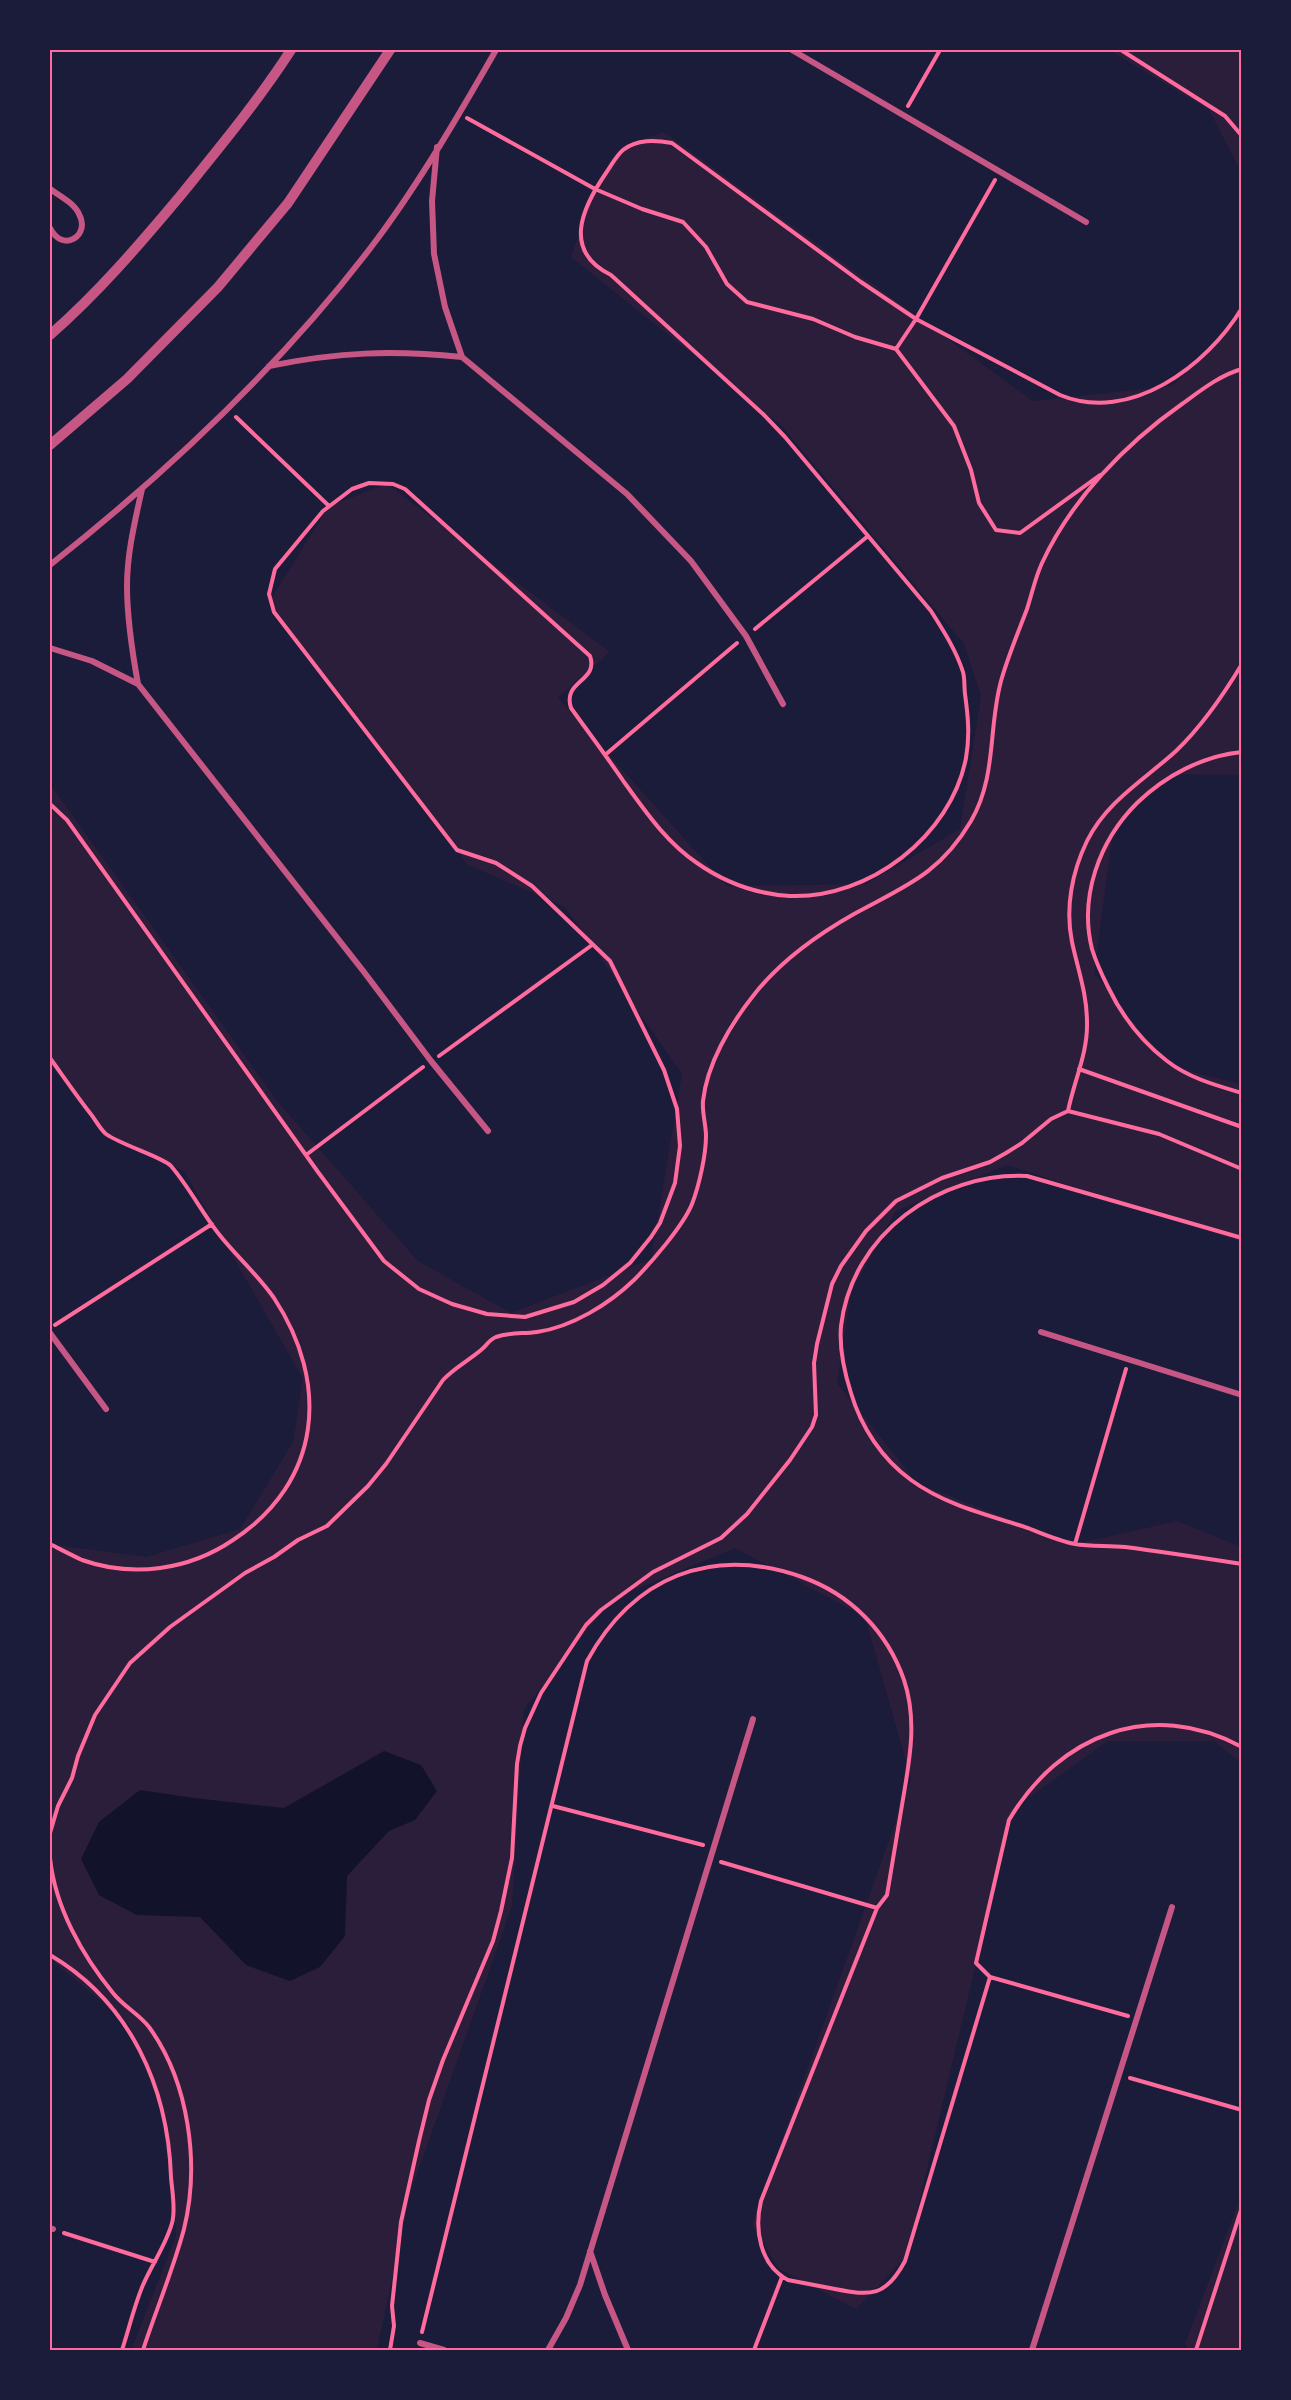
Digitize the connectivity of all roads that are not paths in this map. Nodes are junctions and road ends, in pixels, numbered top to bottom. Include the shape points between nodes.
1 (291, 50) edge
2 (390, 50) edge
3 (496, 50) edge
4 (792, 50) edge
5 (437, 147) junction
6 (50, 189) edge
7 (1086, 222) dead end
8 (50, 228) edge
9 (50, 335) edge
10 (462, 357) junction
11 (267, 366) junction
12 (50, 446) edge
13 (142, 487) junction
14 (50, 565) edge
15 (50, 648) edge
16 (138, 684) junction
17 (783, 704) dead end
18 (488, 1131) dead end
19 (1041, 1332) dead end
20 (50, 1333) edge
21 (1242, 1395) edge
22 (106, 1409) dead end
23 (753, 1719) dead end
24 (1172, 1907) dead end
25 (590, 2251) junction
26 (420, 2343) road end
27 (444, 2350) edge
28 (548, 2350) edge
29 (628, 2350) edge
30 (1032, 2350) edge

1 - 9 street via 218,151 147,235
2 - 12 street via 288,203 218,287 127,379
3 - 5 street
4 - 7 street
5 - 10 street via 432,201 434,254 445,306
5 - 11 street via 378,238
6 - 8 street via 79,213 82,222 81,232 64,242 54,237
10 - 11 street via 364,352
10 - 17 street via 627,494 691,561 746,636
11 - 13 street
13 - 14 street
13 - 16 street via 127,585 129,635
15 - 16 street via 92,661
16 - 18 street
19 - 21 street
20 - 22 street
23 - 25 street
24 - 30 street
25 - 28 street via 571,2307
25 - 29 street
26 - 27 street

